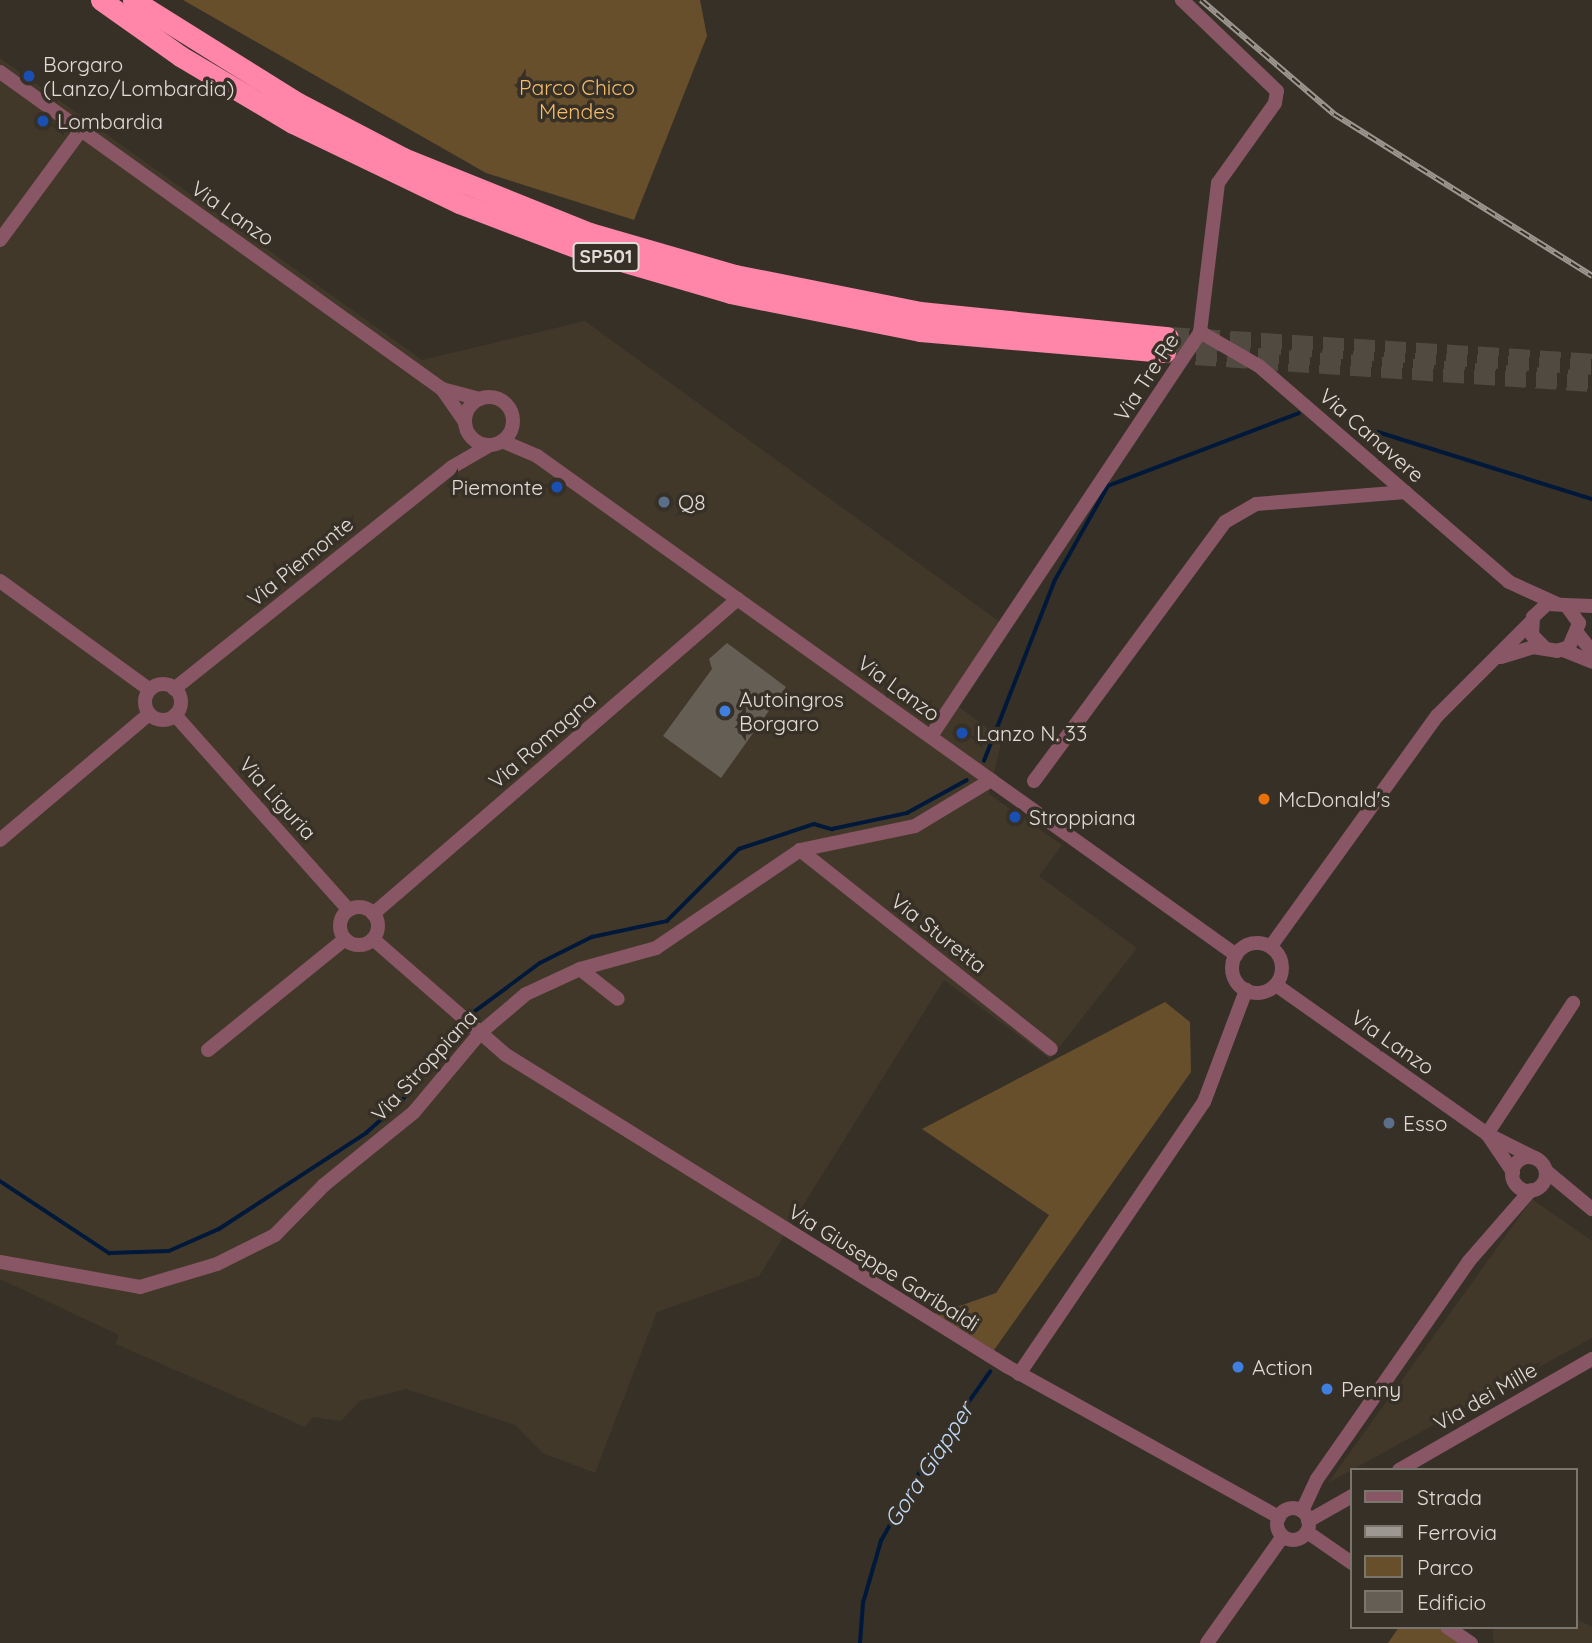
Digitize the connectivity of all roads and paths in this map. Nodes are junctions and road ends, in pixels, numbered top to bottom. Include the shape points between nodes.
1 (101, 0) edge
2 (133, 0) edge
3 (1182, 0) edge
4 (0, 72) edge
5 (81, 130) junction
6 (0, 240) edge
7 (1200, 332) junction
8 (442, 389) junction
9 (480, 399) junction
10 (513, 425) junction
11 (466, 426) junction
12 (496, 443) junction
13 (537, 456) junction
14 (452, 467) junction
15 (1406, 492) junction
16 (0, 581) edge
17 (1509, 582) junction
18 (738, 599) junction
19 (1560, 604) junction
20 (1592, 606) edge
21 (1532, 619) junction
22 (1583, 629) edge
23 (1546, 649) junction
24 (1563, 650) junction
25 (1592, 652) edge
26 (1592, 662) edge
27 (1488, 663) junction
28 (174, 689) junction
29 (150, 690) junction
30 (149, 714) junction
31 (175, 715) junction
32 (931, 736) junction
33 (991, 780) junction
34 (1034, 781) dead end
35 (0, 840) edge
36 (800, 850) junction
37 (349, 910) junction
38 (373, 914) junction
39 (345, 939) junction
40 (373, 939) junction
41 (1271, 946) junction
42 (1236, 955) junction
43 (580, 969) junction
44 (1276, 985) junction
45 (1246, 990) junction
46 (618, 999) dead end
47 (1573, 1003) dead end
48 (480, 1033) junction
49 (1051, 1049) dead end
50 (208, 1050) dead end
51 (1487, 1134) junction
52 (1541, 1165) junction
53 (1514, 1176) junction
54 (1534, 1189) junction
55 (1570, 1194) junction
56 (1592, 1209) edge
57 (1505, 1214) junction
58 (0, 1262) edge
59 (1592, 1359) edge
60 (1013, 1371) junction
61 (1402, 1468) edge
62 (1350, 1497) edge
63 (1279, 1517) junction
64 (1306, 1521) junction
65 (1283, 1536) junction
66 (1350, 1561) edge
67 (1450, 1629) edge
68 (1207, 1643) edge
69 (1471, 1643) edge

1 - 2 highway, SP501 via 180,56 293,123 458,203 580,249 730,293 920,331 1167,344 920,312 735,275 590,233 403,158 298,103
3 - 7 street, Via Tre Re via 1277,91 1275,103 1218,183
4 - 5 street, Via Lanzo
5 - 6 street
5 - 8 street, Via Lanzo
7 - 15 street, Via Canavere via 1259,366
7 - 32 street, Via Tre Re
8 - 9 street, Via Lanzo
8 - 11 street, Via Lanzo
9 - 10 street via 501,400 511,411
9 - 11 street via 469,408
10 - 12 street
10 - 13 street, Via Lanzo
11 - 12 street
11 - 14 street, Via Piemonte
12 - 13 street, Via Lanzo
12 - 14 street, Via Piemonte
13 - 18 street, Via Lanzo
14 - 28 street, Via Piemonte
15 - 17 street, Via Canavere
15 - 34 street via 1256,504 1224,522
16 - 29 street
17 - 19 street, Via Canavere
17 - 21 street, Via Canavere
18 - 32 street, Via Lanzo
18 - 38 street, Via Romagna
19 - 20 street
19 - 21 street
19 - 22 street via 1577,616
21 - 23 street via 1532,635
21 - 27 street
22 - 24 street
22 - 25 street
23 - 24 street
23 - 27 street via 1516,651
24 - 26 street
27 - 41 street via 1437,716
28 - 29 street via 159,685
28 - 31 street via 180,699
29 - 30 street via 145,704
30 - 31 street via 161,720
30 - 35 street
31 - 37 street, Via Liguria
32 - 33 street, Via Lanzo
33 - 36 street, Via Stroppiana via 915,826
33 - 42 street, Via Lanzo
36 - 43 street, Via Stroppiana via 656,947
36 - 49 street, Via Sturetta
37 - 38 street via 359,907
37 - 39 street via 340,926
38 - 40 street via 378,929
39 - 40 street via 357,945
39 - 50 street
40 - 48 street
41 - 42 street via 1252,943
41 - 44 street via 1282,964
42 - 45 street via 1233,975
43 - 46 street
43 - 48 street, Via Stroppiana via 526,994
44 - 45 street via 1265,992
44 - 51 street, Via Lanzo
45 - 60 street via 1204,1102
47 - 51 street
48 - 58 street, Via Stroppiana via 414,1112 324,1185 275,1235 217,1264 139,1287
48 - 60 street, Via Giuseppe Garibaldi
51 - 52 street, Via Lanzo
51 - 53 street, Via Lanzo
52 - 53 street via 1521,1159
52 - 54 street
52 - 55 street, Via Lanzo
53 - 54 street, Via Lanzo
53 - 57 street
54 - 55 street, Via Lanzo
54 - 57 street
55 - 56 street, Via Lanzo
57 - 64 street via 1317,1479
59 - 61 street, Via dei Mille
60 - 63 street, Via Giuseppe Garibaldi
62 - 64 street
63 - 64 street via 1286,1510
63 - 65 street
64 - 65 street via 1298,1539
64 - 66 street
65 - 68 street
67 - 69 street

